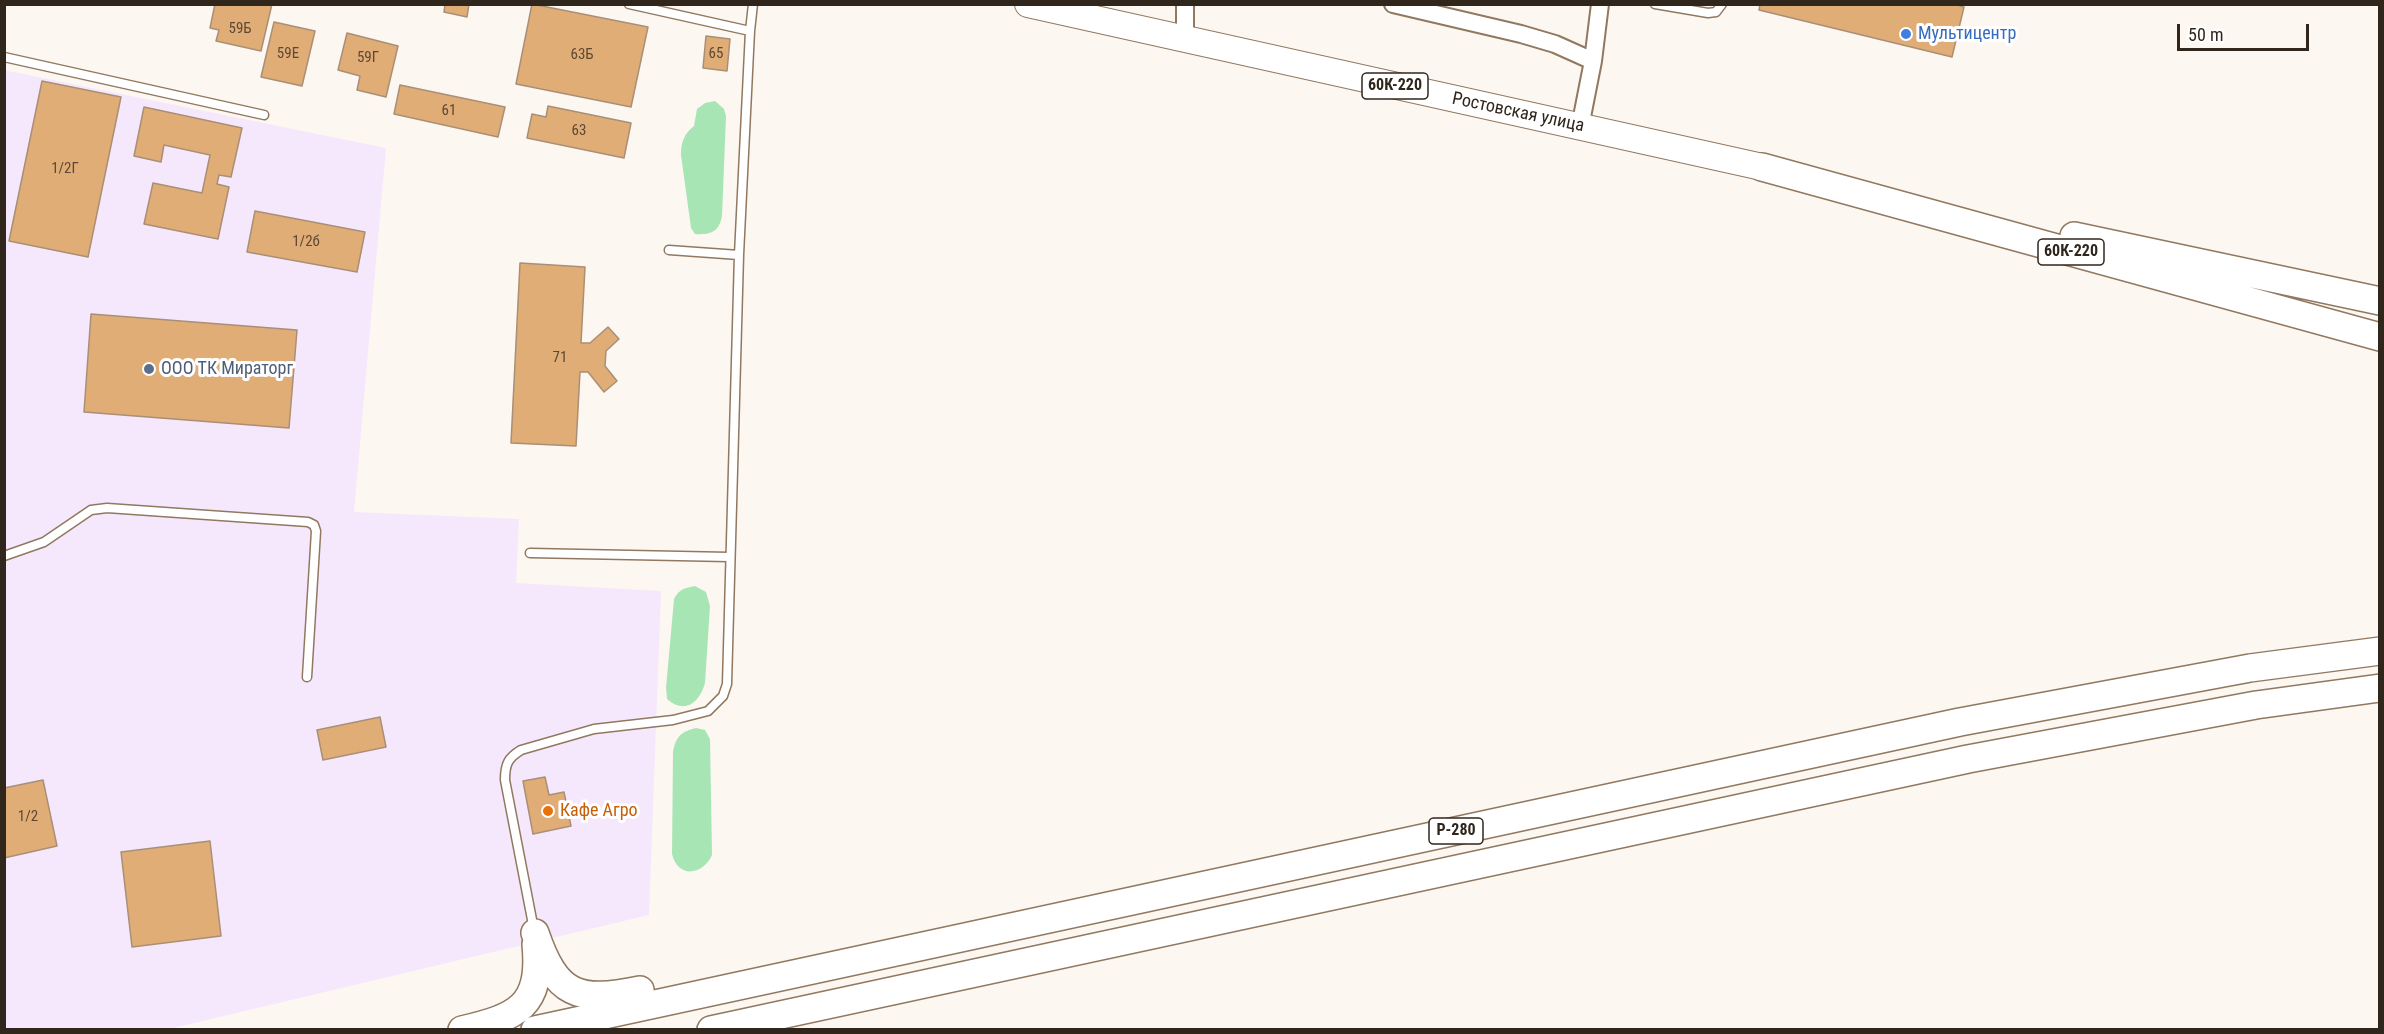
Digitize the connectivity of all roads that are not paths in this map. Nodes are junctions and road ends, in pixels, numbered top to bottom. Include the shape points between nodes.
1 (628, 4) edge
2 (753, 4) edge
3 (1028, 4) edge
4 (1185, 4) edge
5 (1392, 4) edge
6 (1600, 4) edge
7 (1655, 4) edge
8 (1722, 4) edge
9 (750, 31) junction
10 (1185, 40) junction
11 (4, 57) edge
12 (1593, 61) junction
13 (264, 115) dead end
14 (1580, 127) junction
15 (1762, 167) junction
16 (669, 250) dead end
17 (740, 255) junction
18 (2379, 301) edge
19 (2379, 337) edge
20 (530, 553) dead end
21 (4, 556) edge
22 (729, 557) junction
23 (2379, 651) edge
24 (307, 677) dead end
25 (2379, 688) edge
26 (1079, 912) junction
27 (535, 933) junction
28 (1148, 935) junction
29 (462, 1029) edge
30 (535, 1029) edge
31 (711, 1029) edge
32 (781, 1029) edge

1 - 9 lane
2 - 9 lane
3 - 10 main road, Ростовская улица / 60К-220
4 - 10 street
5 - 12 street via 1532,37
6 - 12 street
7 - 8 lane via 1708,13 1716,12
9 - 17 lane
10 - 14 main road, Ростовская улица / 60К-220
11 - 13 lane
12 - 14 street
14 - 15 main road, Ростовская улица / 60К-220
15 - 18 highway, 60К-220
15 - 19 highway, 60К-220
16 - 17 lane
17 - 22 lane
20 - 22 lane
21 - 24 lane via 44,542 91,510 107,508 308,522 316,531
22 - 27 lane via 727,684 717,704 708,711 673,720 594,729 521,750 507,762 505,780
23 - 26 highway, Р-280 via 2250,668 1960,722
25 - 28 highway, Р-280 via 2256,705 1968,759
26 - 27 highway via 882,938 613,996 581,994 560,983 544,962
26 - 30 highway, Р-280
27 - 29 highway via 538,964 533,992 521,1010 494,1022
28 - 31 highway, Р-280
28 - 32 highway via 938,997

